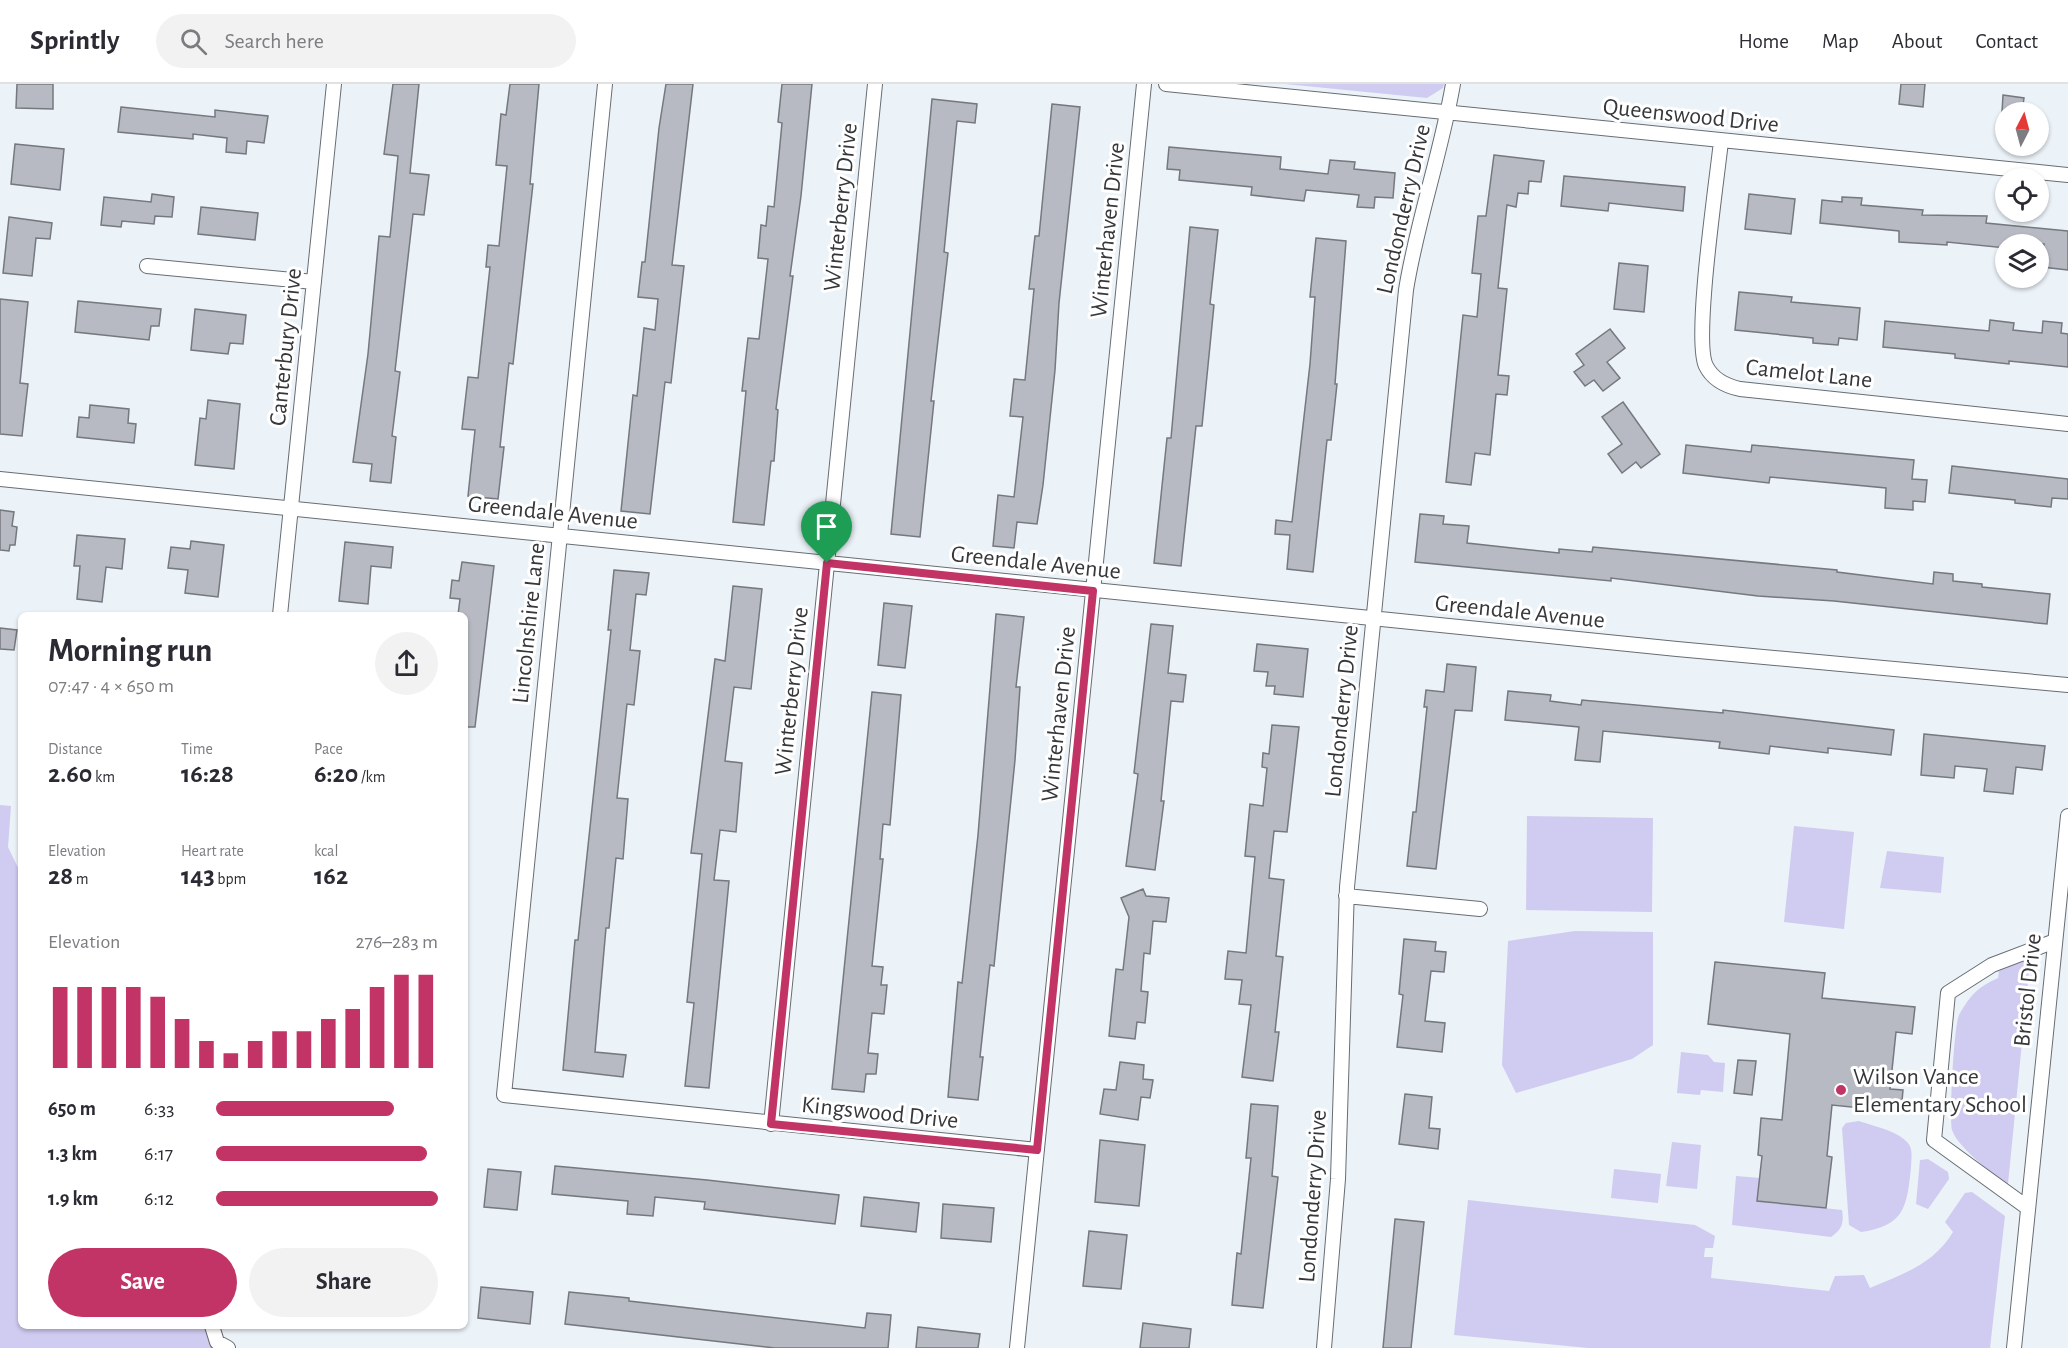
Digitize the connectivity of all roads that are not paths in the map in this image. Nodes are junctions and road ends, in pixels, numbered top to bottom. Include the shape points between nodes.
1 (334, 84) edge
2 (605, 84) edge
3 (875, 84) edge
4 (1144, 84) edge
5 (1166, 84) edge
6 (1453, 84) edge
7 (1448, 112) junction
8 (1721, 141) junction
9 (2068, 176) edge
10 (147, 266) dead end
11 (314, 282) junction
12 (2068, 423) edge
13 (0, 479) edge
14 (291, 509) junction
15 (559, 535) junction
16 (827, 563) junction
17 (1093, 591) junction
18 (280, 612) edge
19 (1372, 618) junction
20 (2068, 685) edge
21 (2068, 816) edge
22 (1346, 896) junction
23 (1480, 909) dead end
24 (2055, 941) junction
25 (504, 1095) joint
26 (771, 1124) junction
27 (1037, 1150) junction
28 (2028, 1208) junction
29 (214, 1329) edge
30 (222, 1345) edge
31 (1017, 1348) edge
32 (1324, 1348) edge
33 (2014, 1348) edge

1 - 11 street, Canterbury Drive
2 - 15 street, Lincolnshire Lane
3 - 16 street, Winterberry Drive
4 - 17 street, Winterhaven Drive
5 - 7 street, Queenswood Drive
6 - 7 street, Londonderry Drive
7 - 8 street, Queenswood Drive
7 - 19 street, Londonderry Drive via 1406,290
8 - 9 street, Queenswood Drive
8 - 12 street, Camelot Lane via 1702,353 1715,378 1740,389
10 - 11 street
11 - 14 street, Canterbury Drive
13 - 14 street, Greendale Avenue
14 - 15 street, Greendale Avenue
14 - 18 street, Canterbury Drive
15 - 16 street, Greendale Avenue
15 - 25 street, Lincolnshire Lane
16 - 17 street, Greendale Avenue
16 - 26 street, Winterberry Drive
17 - 19 street, Greendale Avenue
17 - 27 street, Winterhaven Drive
19 - 20 street, Greendale Avenue
19 - 22 street, Londonderry Drive
21 - 24 street, Bristol Drive
22 - 23 street
22 - 32 street, Londonderry Drive via 1338,1179
24 - 28 street, Bristol Drive
24 - 28 street via 1992,965 1948,993 1934,1140
25 - 26 street, Kingswood Drive
26 - 27 street, Kingswood Drive
27 - 31 street, Winterhaven Drive
28 - 33 street, Bristol Drive
29 - 30 street

